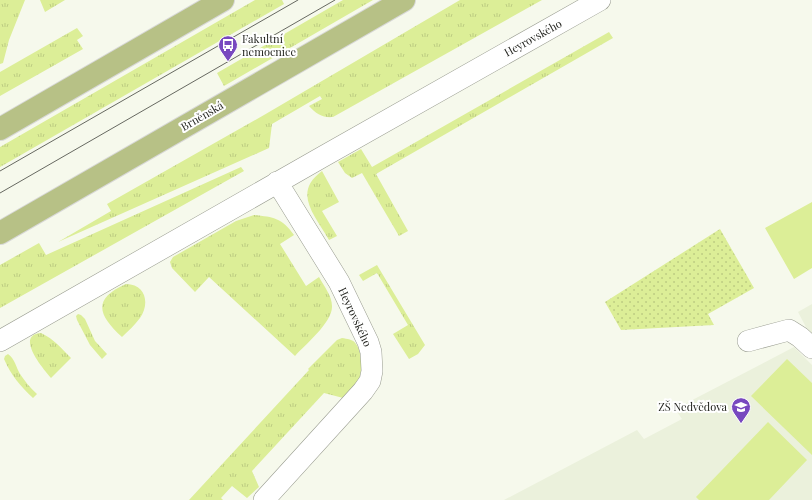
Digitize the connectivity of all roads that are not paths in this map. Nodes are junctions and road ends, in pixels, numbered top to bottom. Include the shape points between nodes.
1 (223, 0) edge
2 (404, 0) edge
3 (600, 0) edge
4 (0, 129) edge
5 (277, 182) junction
6 (0, 233) edge
7 (0, 341) edge
8 (748, 341) dead end
9 (812, 348) edge
10 (264, 500) edge

1 - 4 main road
2 - 6 main road, Brněnská
3 - 5 street, Heyrovského
5 - 7 street, Heyrovského
5 - 10 street, Heyrovského via 342,289 368,342 372,372 370,381 356,400
8 - 9 street via 789,330

